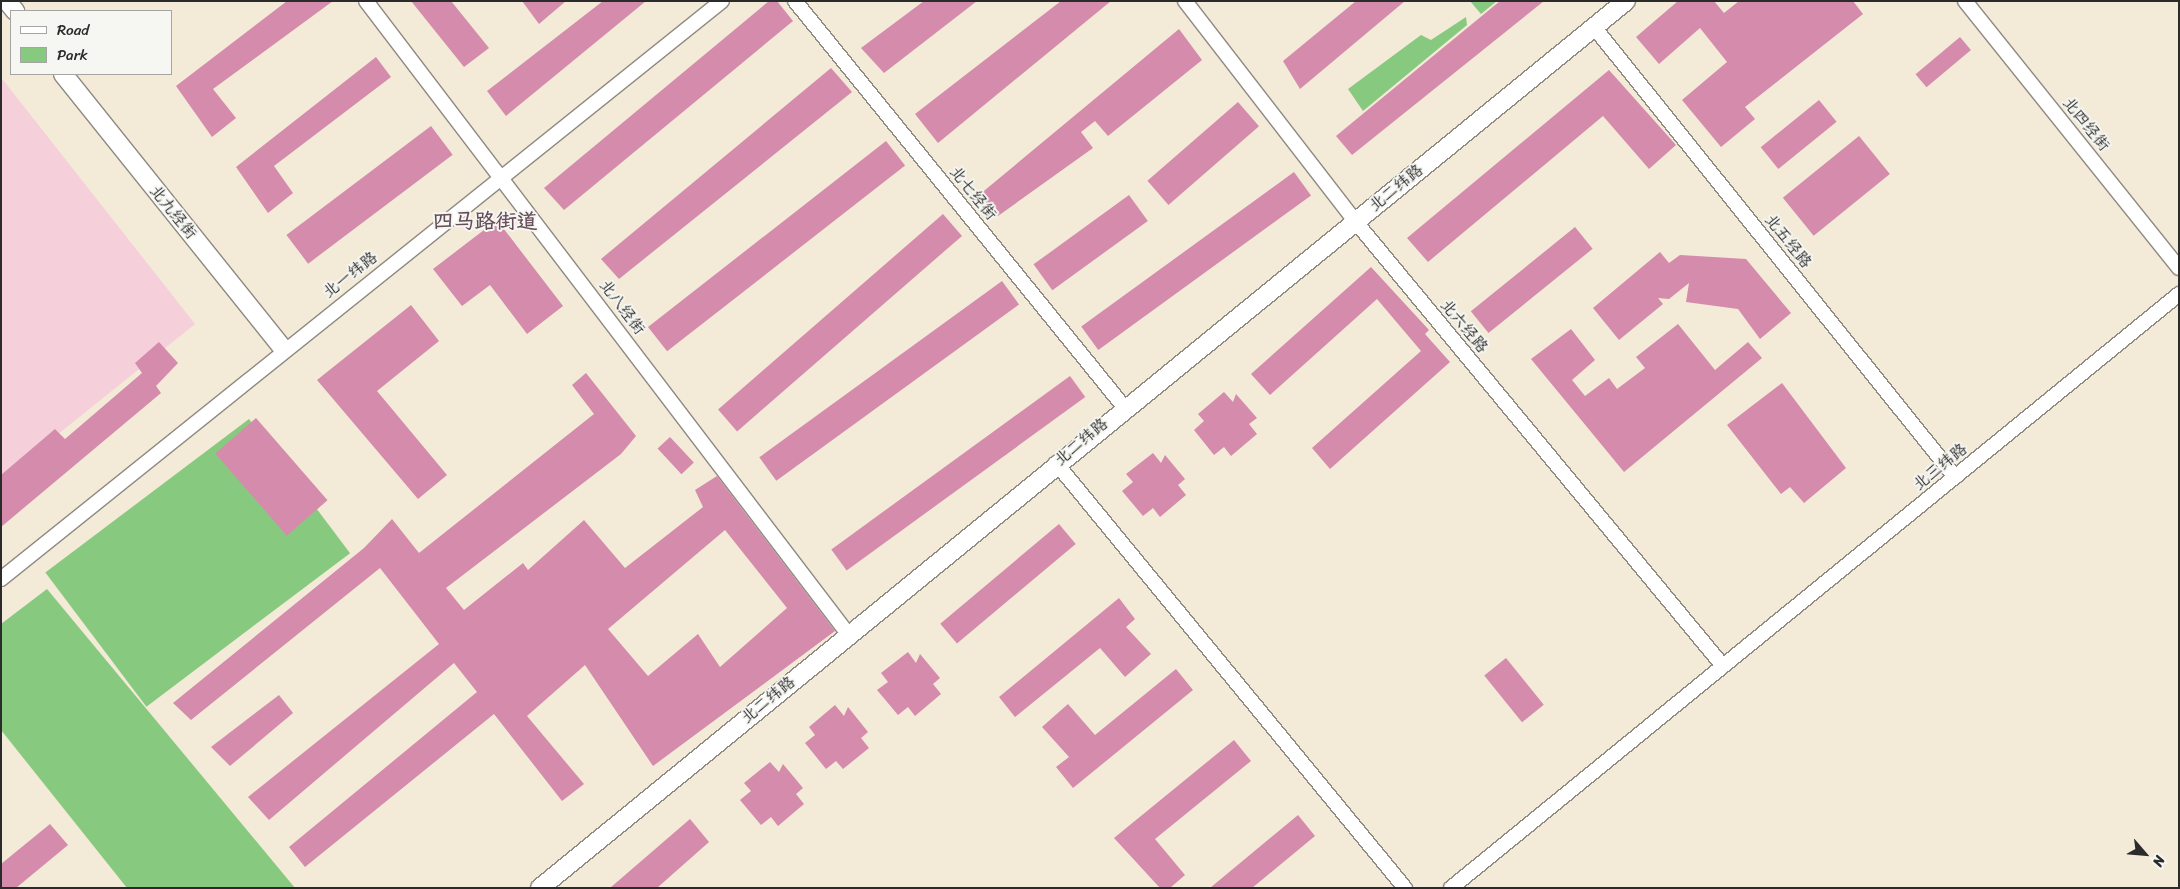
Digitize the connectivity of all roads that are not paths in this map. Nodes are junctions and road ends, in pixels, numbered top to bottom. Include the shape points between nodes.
1 (366, 1) edge
2 (722, 1) edge
3 (795, 1) edge
4 (1185, 1) edge
5 (1626, 1) edge
6 (1965, 1) edge
7 (1594, 27) junction
8 (64, 75) edge
9 (503, 179) junction
10 (1355, 221) junction
11 (2179, 268) edge
12 (2179, 294) edge
13 (283, 349) junction
14 (1124, 407) junction
15 (1056, 464) junction
16 (1955, 477) junction
17 (1, 579) edge
18 (848, 634) junction
19 (1723, 666) junction
20 (540, 888) edge
21 (1405, 888) edge
22 (1451, 888) edge

1 - 9 street, 北八经街
2 - 9 street, 北一纬路
3 - 14 street, 北七经街
4 - 10 street, 北六经路
5 - 7 street, 北二纬路
6 - 11 street, 北四经街
7 - 10 street, 北二纬路
7 - 16 street, 北五经路
8 - 13 street, 北九经街
9 - 13 street, 北一纬路
9 - 18 street, 北八经街
10 - 14 street, 北二纬路
10 - 19 street, 北六经路
12 - 16 street, 北三纬路
13 - 17 street, 北一纬路
14 - 15 street, 北二纬路
15 - 18 street, 北二纬路
15 - 21 street
16 - 19 street, 北三纬路
18 - 20 street, 北二纬路
19 - 22 street, 北三纬路

